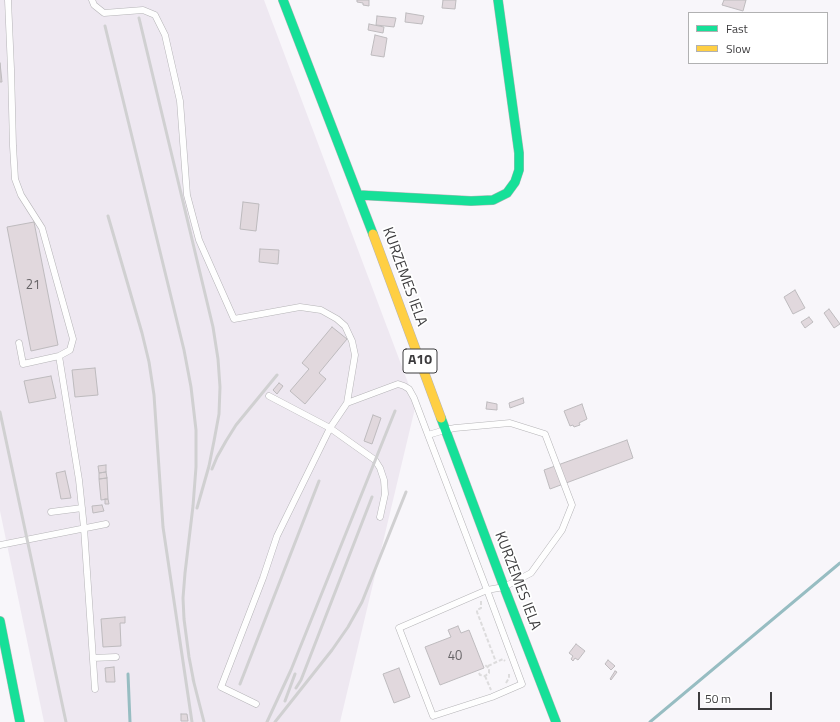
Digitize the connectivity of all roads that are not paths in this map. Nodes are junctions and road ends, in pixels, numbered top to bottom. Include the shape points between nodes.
1 (8, 0) edge
2 (92, 0) edge
3 (283, 0) edge
4 (498, 0) edge
5 (359, 195) junction
6 (19, 343) dead end
7 (59, 356) junction
8 (269, 396) dead end
9 (347, 403) junction
10 (330, 428) junction
11 (445, 430) junction
12 (428, 435) junction
13 (82, 508) junction
14 (51, 512) dead end
15 (380, 517) dead end
16 (106, 524) dead end
17 (84, 528) junction
18 (0, 545) edge
19 (504, 587) junction
20 (487, 590) junction
21 (0, 621) edge
22 (116, 657) dead end
23 (93, 658) junction
24 (95, 689) dead end
25 (256, 704) dead end
26 (20, 722) edge
27 (556, 722) edge

1 - 7 lane via 15,178 21,195 42,228 74,339 70,350
2 - 9 lane via 104,13 143,10 155,15 165,35 180,101 187,195 199,240 234,319 300,307 321,310 337,319 345,326 355,355
3 - 5 main road, KURZEMES IELA / A10
4 - 5 main road via 519,153 519,170 515,182 507,193 493,200
5 - 11 main road, KURZEMES IELA / A10
6 - 7 lane via 23,364
7 - 13 lane
8 - 10 lane
9 - 10 lane
9 - 12 lane via 393,385 404,386 414,398
10 - 15 lane via 375,460 380,468 385,494
10 - 25 lane via 277,536 220,687
11 - 12 lane
11 - 19 main road, KURZEMES IELA / A10
11 - 19 lane via 510,422 545,434 572,506 562,530 531,573
12 - 20 lane
13 - 14 lane
13 - 17 lane
16 - 17 lane
17 - 18 lane
17 - 23 lane
19 - 20 lane
19 - 27 main road, KURZEMES IELA / A10
20 - 20 lane via 399,628 433,716 492,698 522,684
21 - 26 main road
22 - 23 lane
23 - 24 lane

